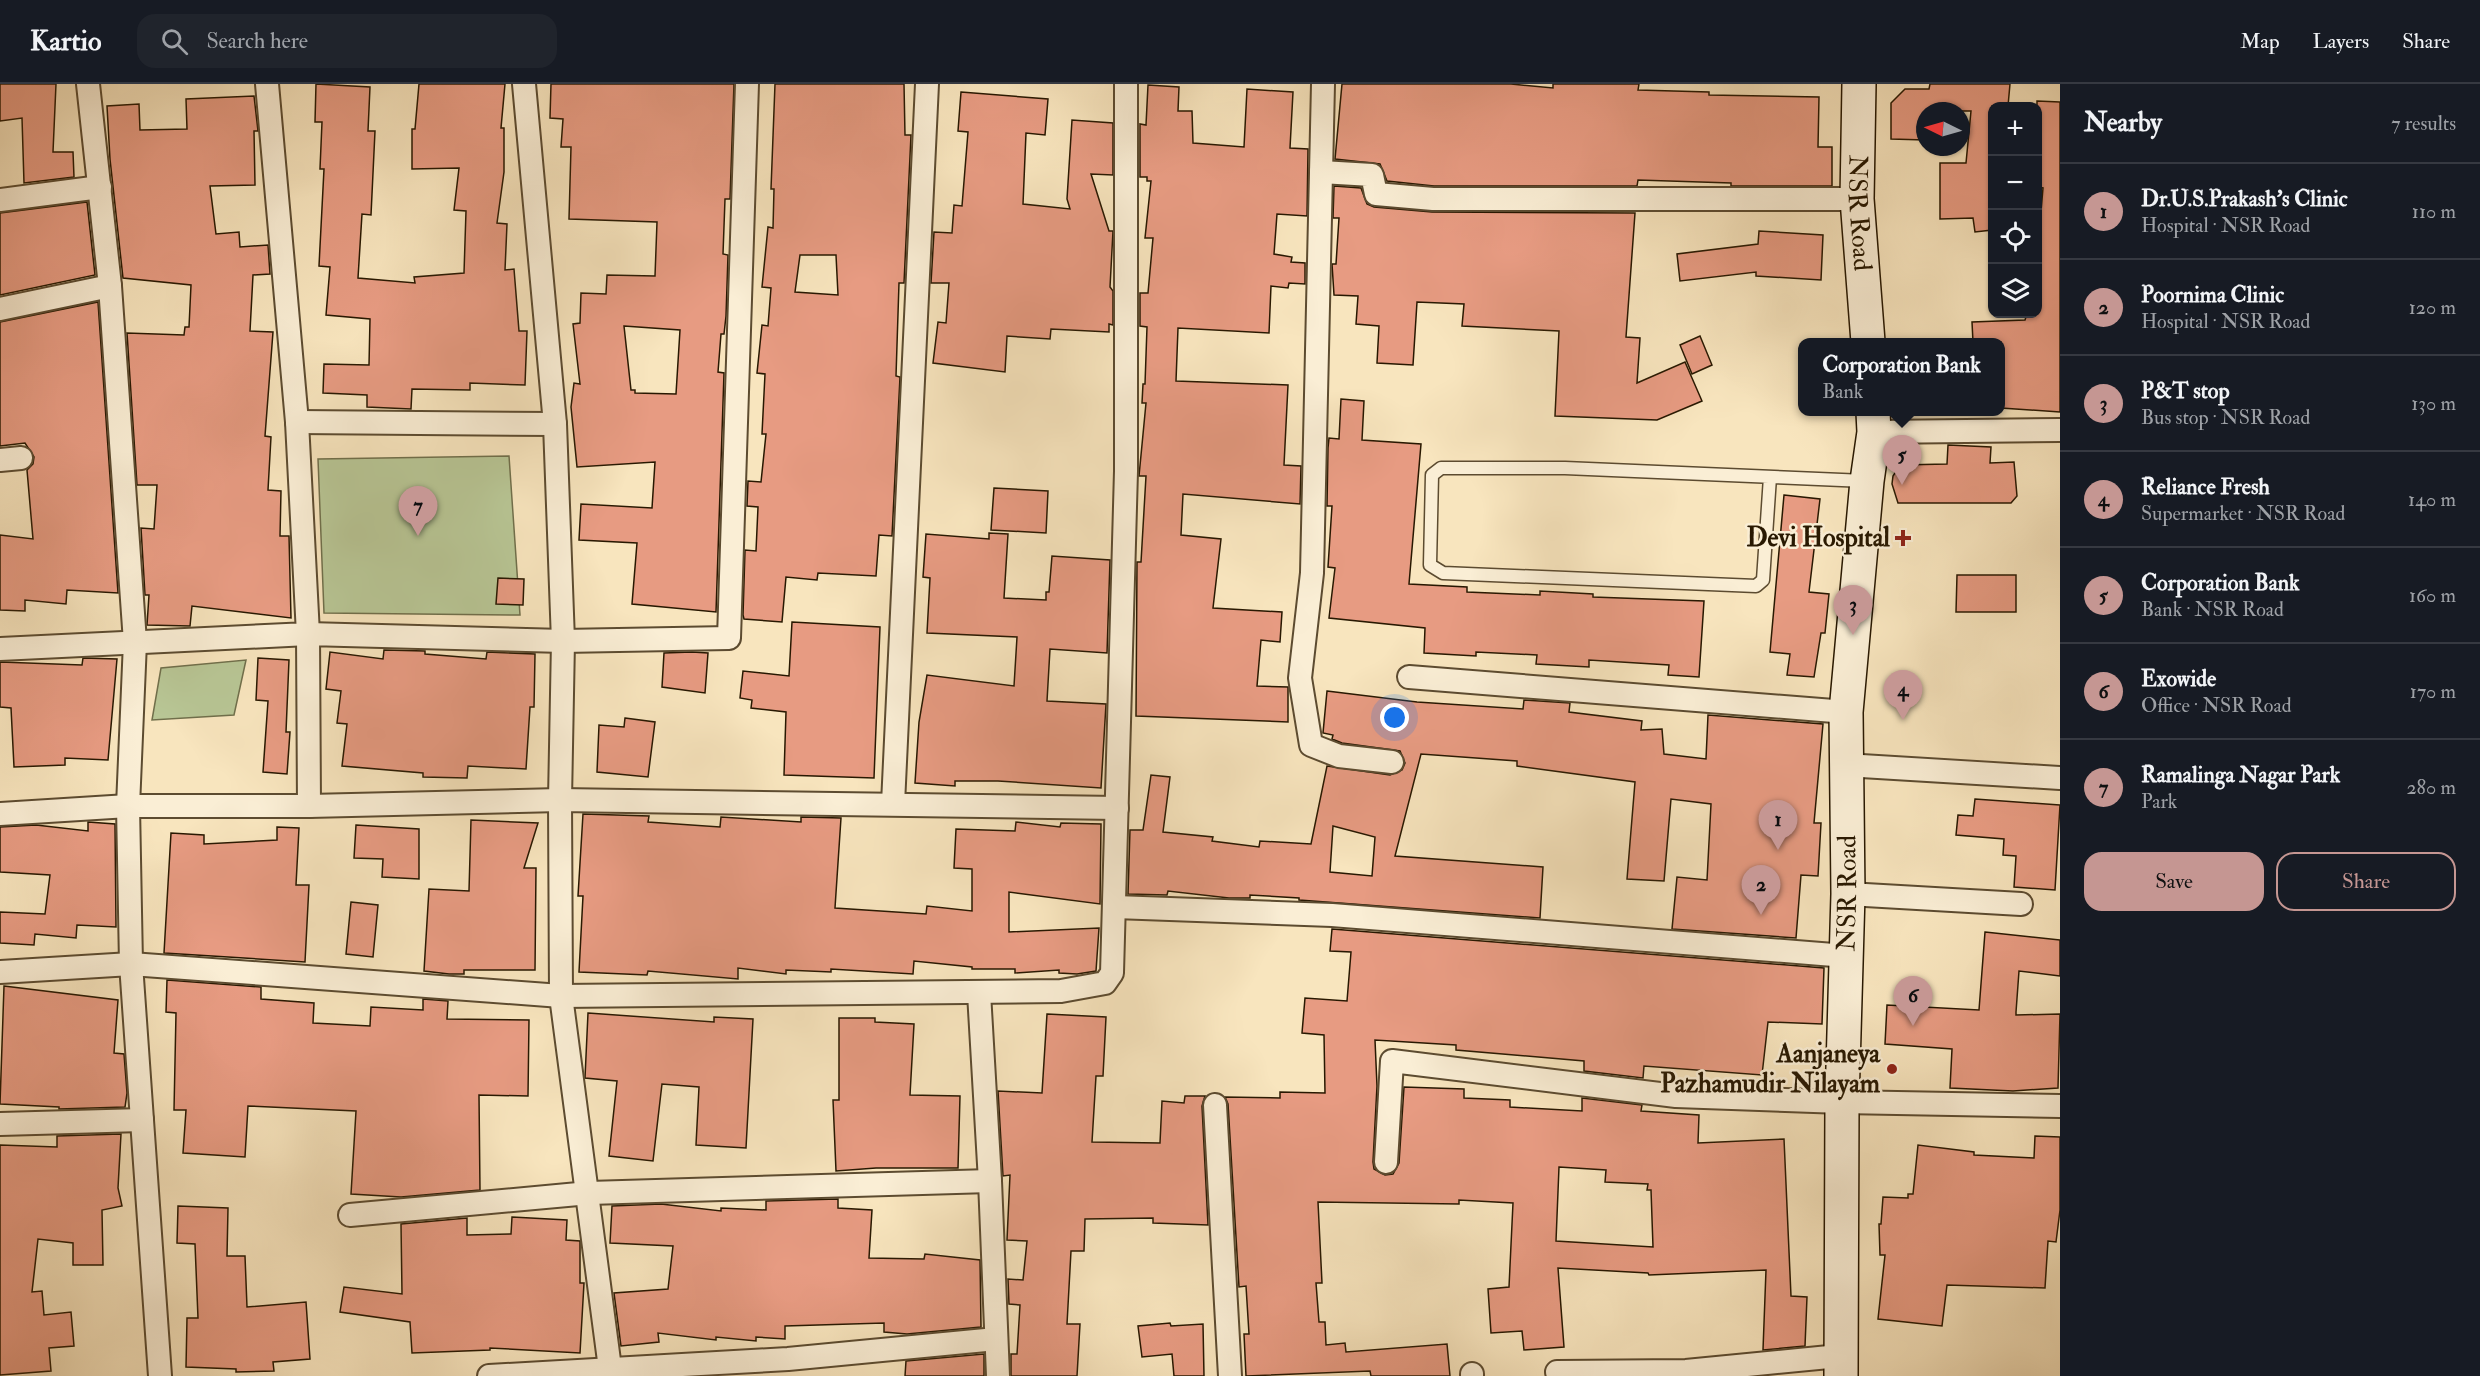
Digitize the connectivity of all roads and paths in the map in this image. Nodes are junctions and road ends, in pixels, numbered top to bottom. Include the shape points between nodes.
1 (88, 84) edge
2 (267, 84) edge
3 (524, 84) edge
4 (747, 84) edge
5 (927, 84) edge
6 (1126, 84) edge
7 (1323, 84) edge
8 (1859, 84) edge
9 (1322, 172) junction
10 (100, 187) junction
11 (1857, 199) junction
12 (0, 200) edge
13 (110, 286) junction
14 (0, 309) edge
15 (1868, 338) edge
16 (297, 422) junction
17 (1873, 422) edge
18 (555, 424) junction
19 (2060, 430) edge
20 (1770, 477) junction
21 (1867, 481) junction
22 (308, 634) junction
23 (563, 641) junction
24 (135, 642) junction
25 (0, 649) edge
26 (1409, 677) dead end
27 (1846, 712) junction
28 (1392, 762) dead end
29 (1845, 765) junction
30 (2060, 778) edge
31 (560, 800) junction
32 (893, 804) junction
33 (128, 806) junction
34 (309, 806) junction
35 (1116, 808) junction
36 (0, 814) edge
37 (1848, 894) junction
38 (2021, 904) dead end
39 (1116, 907) junction
40 (1846, 956) junction
41 (131, 964) junction
42 (0, 972) edge
43 (979, 993) junction
44 (561, 996) junction
45 (1842, 1102) junction
46 (1215, 1105) dead end
47 (2060, 1106) edge
48 (142, 1120) junction
49 (0, 1124) edge
50 (1386, 1162) dead end
51 (990, 1181) junction
52 (588, 1193) junction
53 (350, 1215) dead end
54 (996, 1339) junction
55 (1840, 1366) edge
56 (789, 1368) edge
57 (1557, 1372) dead end
58 (610, 1373) edge
59 (160, 1376) edge
60 (489, 1376) edge
61 (998, 1376) edge
62 (1230, 1376) edge

1 - 10 street
2 - 16 street
3 - 18 street
4 - 23 street via 729,638
5 - 32 street
6 - 35 street via 1125,482
7 - 9 street
8 - 11 main road, NSR Road
9 - 11 street via 1372,175 1376,194 1433,199
9 - 28 street via 1312,573 1300,678 1311,745 1340,756
10 - 12 street
10 - 13 street
11 - 15 main road, NSR Road
13 - 14 street
13 - 24 street
16 - 18 street
16 - 22 street
17 - 19 street
17 - 21 main road, NSR Road
18 - 23 street
20 - 20 lane via 1565,468 1441,468 1432,475 1430,565 1443,573 1756,586 1763,580
20 - 21 lane
21 - 27 main road, NSR Road
22 - 23 street
22 - 24 street
22 - 34 street
23 - 31 street
24 - 25 street
24 - 33 street
26 - 27 street
27 - 29 main road, NSR Road
29 - 30 street
29 - 37 main road, NSR Road
31 - 32 street
31 - 34 street
31 - 44 street
32 - 35 street
33 - 34 street
33 - 36 street
33 - 41 street
35 - 39 street
37 - 38 street
37 - 40 main road, NSR Road
39 - 40 street via 1332,915
39 - 43 street via 1112,973 1105,983 1061,991
40 - 45 main road, NSR Road
41 - 42 street
41 - 44 street
41 - 48 street
43 - 44 street
43 - 51 street
44 - 52 street
45 - 47 street
45 - 50 street via 1676,1096 1392,1061
45 - 55 main road, NSR Road
46 - 62 street
48 - 49 street
48 - 59 street
51 - 52 street
51 - 54 street
52 - 53 street
52 - 58 street
54 - 56 street
54 - 61 street
55 - 57 street
56 - 58 street
58 - 60 street

